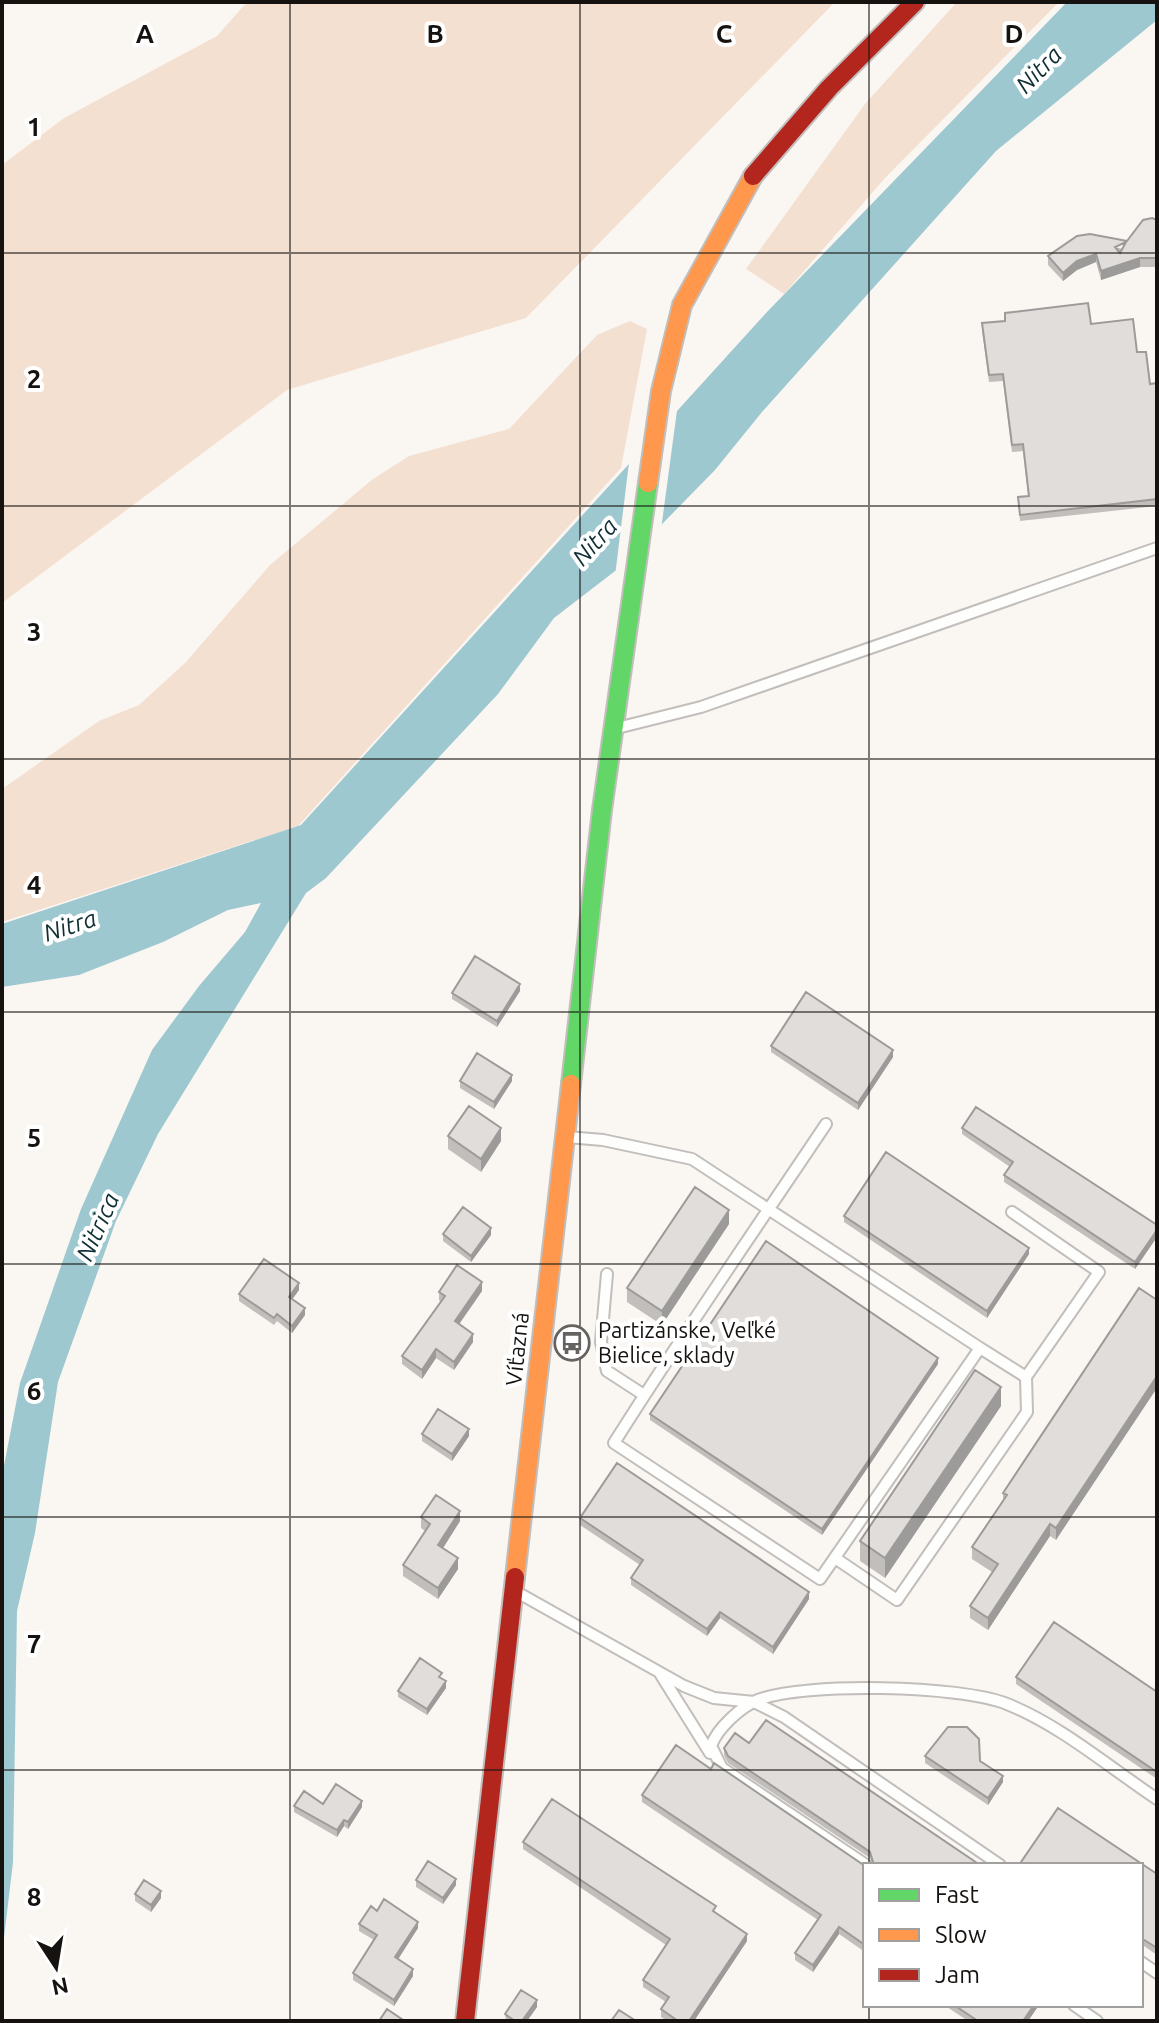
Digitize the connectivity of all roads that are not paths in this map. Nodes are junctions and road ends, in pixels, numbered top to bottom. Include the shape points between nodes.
1 (915, 2) edge
2 (1157, 548) edge
3 (617, 728) junction
4 (826, 1124) dead end
5 (565, 1137) junction
6 (769, 1208) junction
7 (1012, 1212) dead end
8 (607, 1274) dead end
9 (980, 1348) junction
10 (1026, 1377) junction
11 (644, 1395) junction
12 (835, 1558) junction
13 (514, 1590) junction
14 (659, 1672) junction
15 (754, 1702) junction
16 (713, 1758) junction
17 (1157, 1799) edge
18 (863, 1863) edge
19 (997, 1863) edge
20 (1077, 2007) edge
21 (465, 2021) edge
22 (1097, 2021) edge

1 - 3 main road, Víťazná via 755,172 679,315 661,391
2 - 3 lane via 701,707
3 - 5 main road, Víťazná via 602,810
4 - 6 lane
5 - 6 lane via 692,1159
5 - 13 main road, Víťazná
6 - 9 lane
6 - 11 lane
7 - 10 lane via 1099,1272
8 - 11 lane via 601,1342 607,1371
9 - 10 lane
9 - 12 lane
10 - 12 lane via 1027,1412 897,1600
11 - 12 lane via 614,1443 820,1579
13 - 14 lane
13 - 21 main road, Víťazná
14 - 15 lane via 714,1698
14 - 16 lane
15 - 16 lane via 715,1733
15 - 17 lane via 819,1690 905,1691 1004,1702
15 - 19 lane via 784,1717
16 - 18 lane
20 - 22 lane

